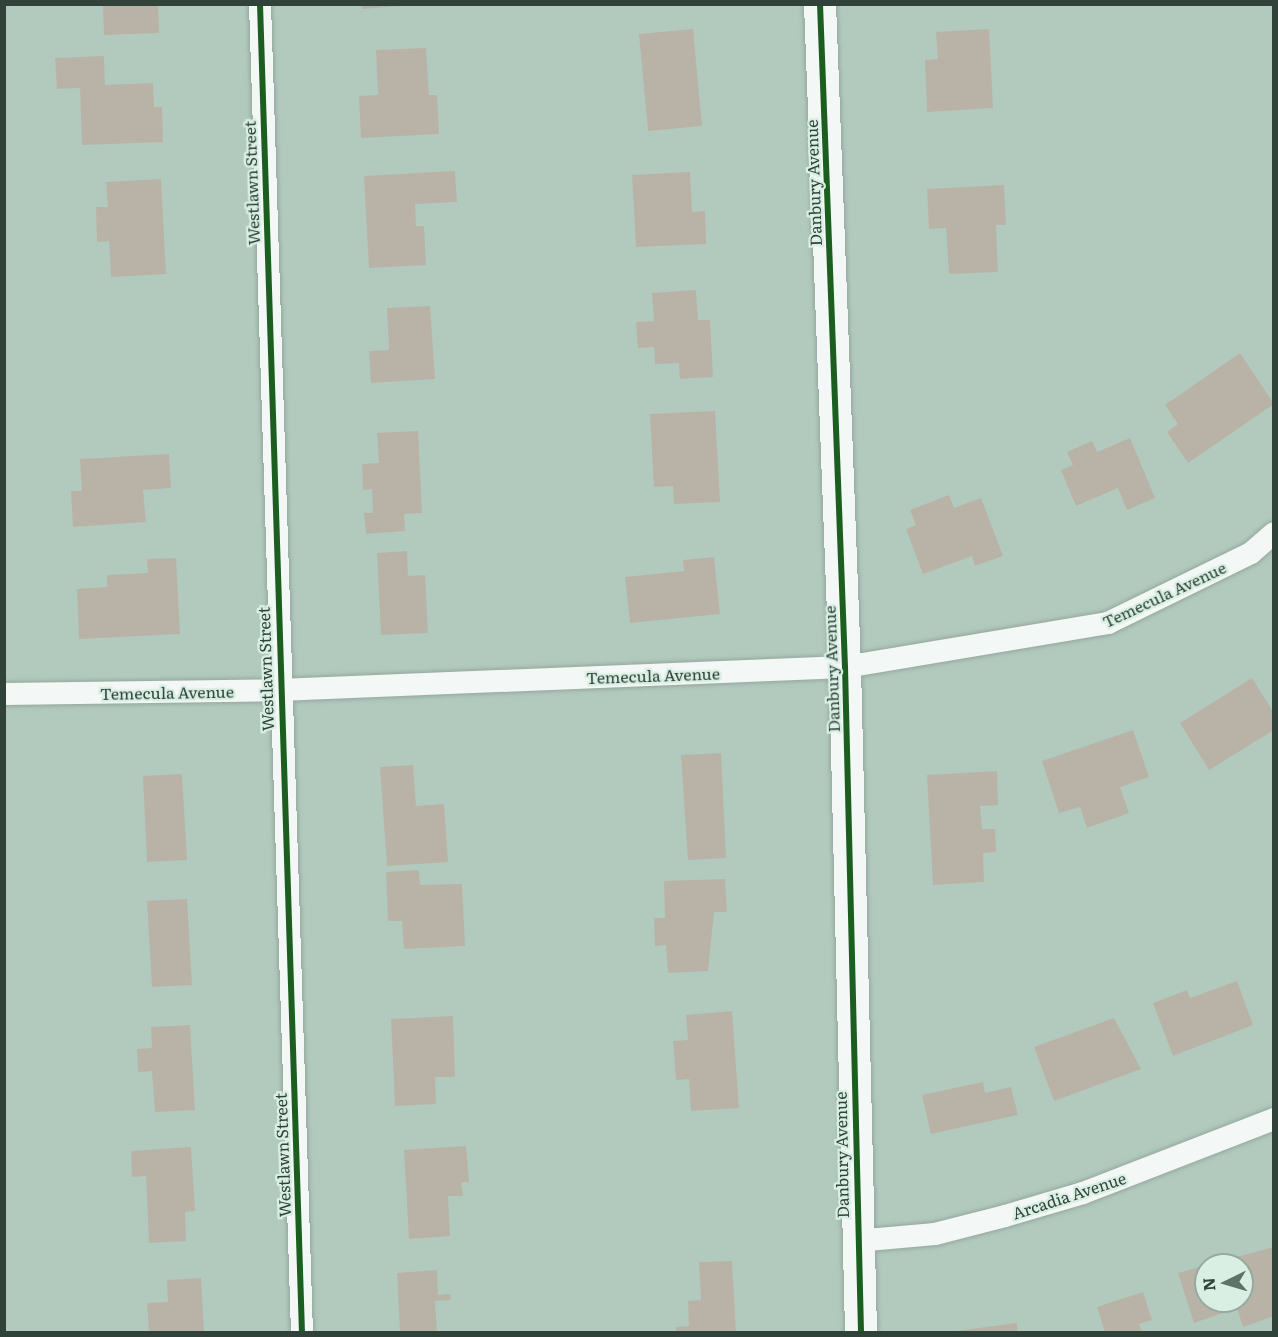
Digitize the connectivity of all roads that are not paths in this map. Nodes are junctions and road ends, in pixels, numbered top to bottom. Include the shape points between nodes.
1 (260, 4) edge
2 (820, 4) edge
3 (1274, 533) edge
4 (845, 667) junction
5 (279, 690) junction
6 (4, 694) edge
7 (1274, 1119) edge
8 (856, 1241) junction
9 (302, 1332) edge
10 (861, 1332) edge

1 - 5 street, Westlawn Street
2 - 4 street, Danbury Avenue
3 - 4 street, Temecula Avenue via 1251,552 1108,624
4 - 5 street, Temecula Avenue
4 - 8 street, Danbury Avenue
5 - 6 street, Temecula Avenue
5 - 9 street, Westlawn Street
7 - 8 street, Arcadia Avenue via 1083,1193 1017,1213 935,1234
8 - 10 street, Danbury Avenue

